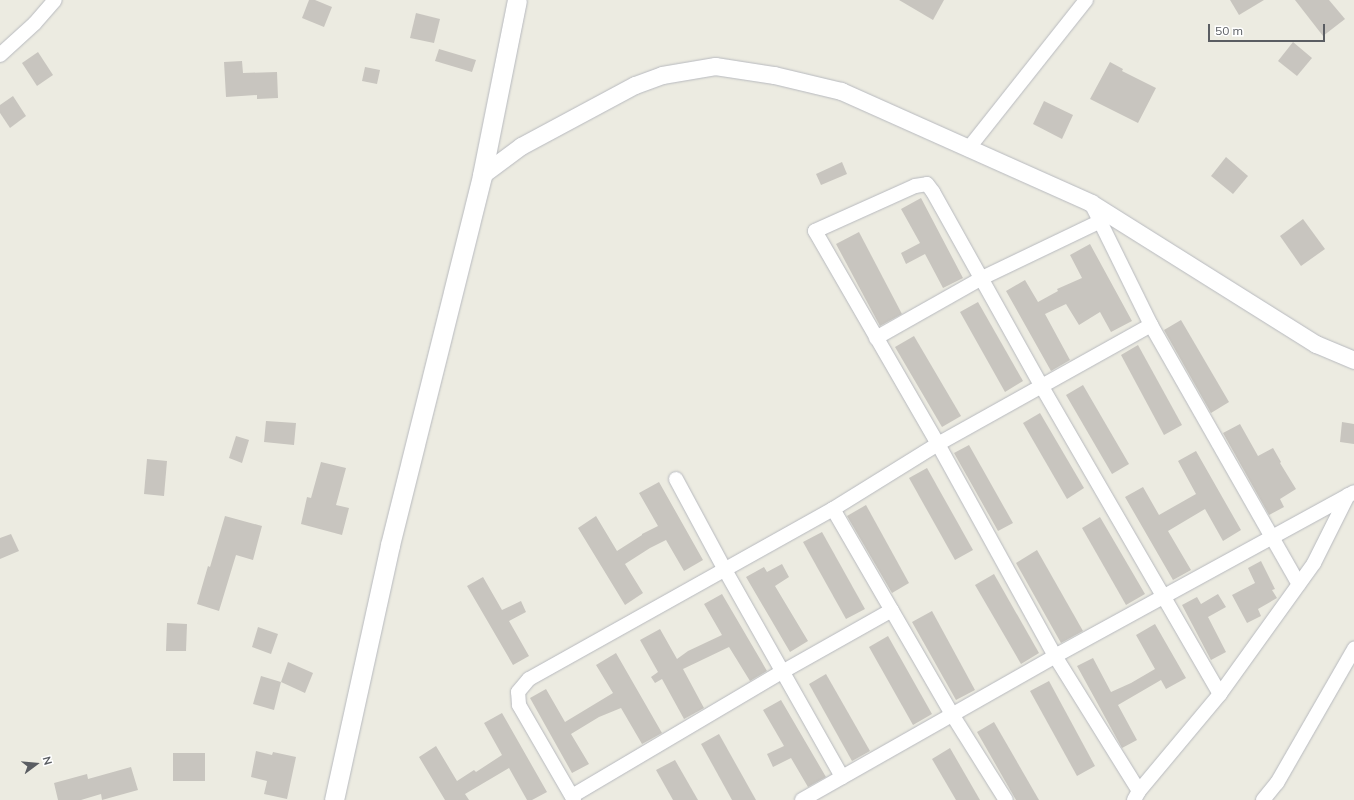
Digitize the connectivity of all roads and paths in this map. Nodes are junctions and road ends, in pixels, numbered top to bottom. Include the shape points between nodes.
1 (55, 0) edge
2 (517, 0) edge
3 (1086, 0) edge
4 (0, 55) edge
5 (968, 149) junction
6 (482, 176) junction
7 (1090, 203) junction
8 (1099, 222) junction
9 (982, 278) junction
10 (1151, 325) junction
11 (876, 338) junction
12 (1354, 360) edge
13 (1042, 387) junction
14 (938, 444) junction
15 (676, 479) dead end
16 (1351, 494) edge
17 (833, 509) junction
18 (1272, 537) junction
19 (724, 570) junction
20 (1299, 584) junction
21 (1165, 596) junction
22 (892, 610) junction
23 (1354, 649) edge
24 (1055, 656) junction
25 (782, 672) junction
26 (1220, 694) junction
27 (953, 716) junction
28 (842, 777) junction
29 (1137, 796) edge
30 (573, 798) edge
31 (334, 800) edge
32 (802, 800) edge
33 (1006, 800) edge
34 (1263, 800) edge

1 - 4 street
2 - 6 main road
3 - 5 street
5 - 6 street via 841,91 774,74 716,66 662,75 635,85 521,146
5 - 7 street
6 - 31 main road via 390,545
7 - 8 street
7 - 12 street via 1316,344
8 - 9 street
8 - 10 street
9 - 11 street
9 - 11 street via 927,184 915,186 815,231
9 - 13 street
10 - 13 street
10 - 18 street
11 - 14 street
13 - 14 street
13 - 21 street
14 - 17 street
14 - 24 street
15 - 19 street
16 - 18 street
16 - 20 street via 1314,563
17 - 19 street
17 - 22 street
18 - 20 street
18 - 21 street
19 - 25 street
19 - 30 street via 529,679 518,692 519,705
20 - 26 street
21 - 24 street
21 - 26 street
22 - 25 street
22 - 27 street
23 - 34 street via 1277,783
24 - 27 street
24 - 29 street
25 - 28 street
25 - 30 street
26 - 29 street
27 - 28 street
27 - 33 street
28 - 32 street

